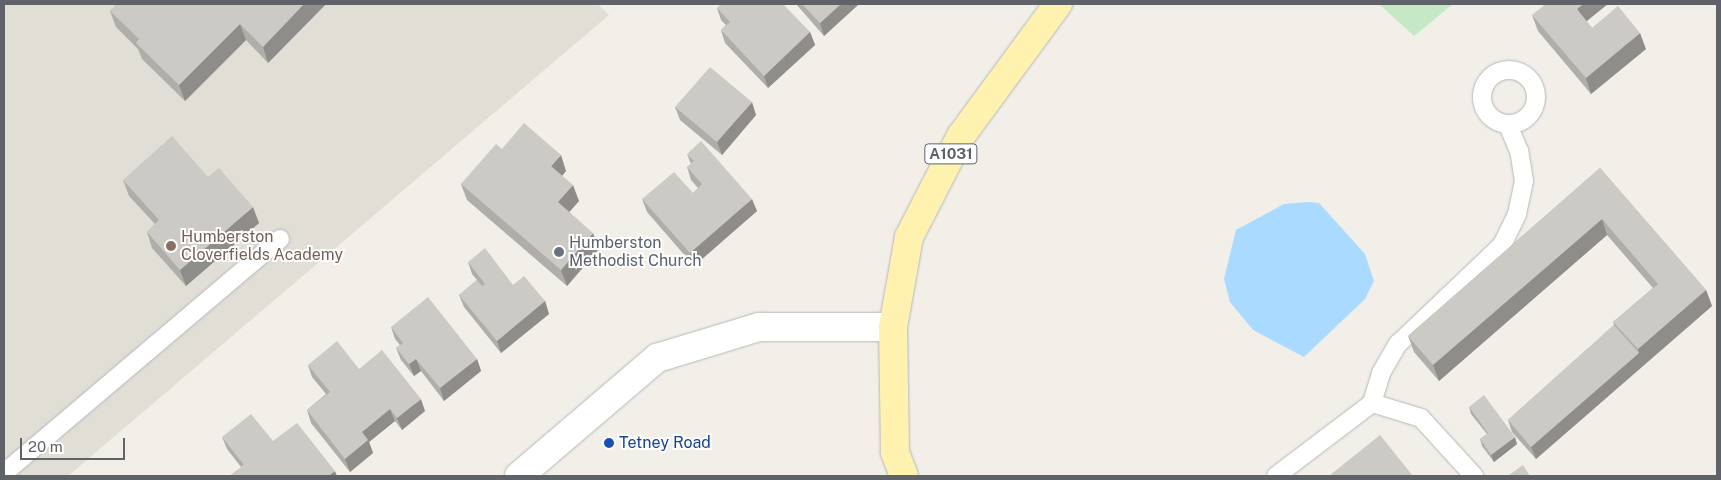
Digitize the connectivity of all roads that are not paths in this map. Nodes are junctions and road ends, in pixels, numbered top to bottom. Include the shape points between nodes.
1 (1058, 4) edge
2 (1508, 125) dead end
3 (280, 239) dead end
4 (893, 328) junction
5 (1372, 403) junction
6 (4, 473) edge
7 (519, 476) edge
8 (904, 476) edge
9 (1276, 476) edge
10 (1474, 476) edge

1 - 4 main road, A1031 via 961,136 910,237
2 - 5 lane via 1519,151 1524,181 1517,214 1502,245 1398,344 1381,373
3 - 6 lane
4 - 7 main road via 760,327 657,358
4 - 8 main road, A1031 via 895,452
5 - 9 lane
5 - 10 lane via 1421,418

